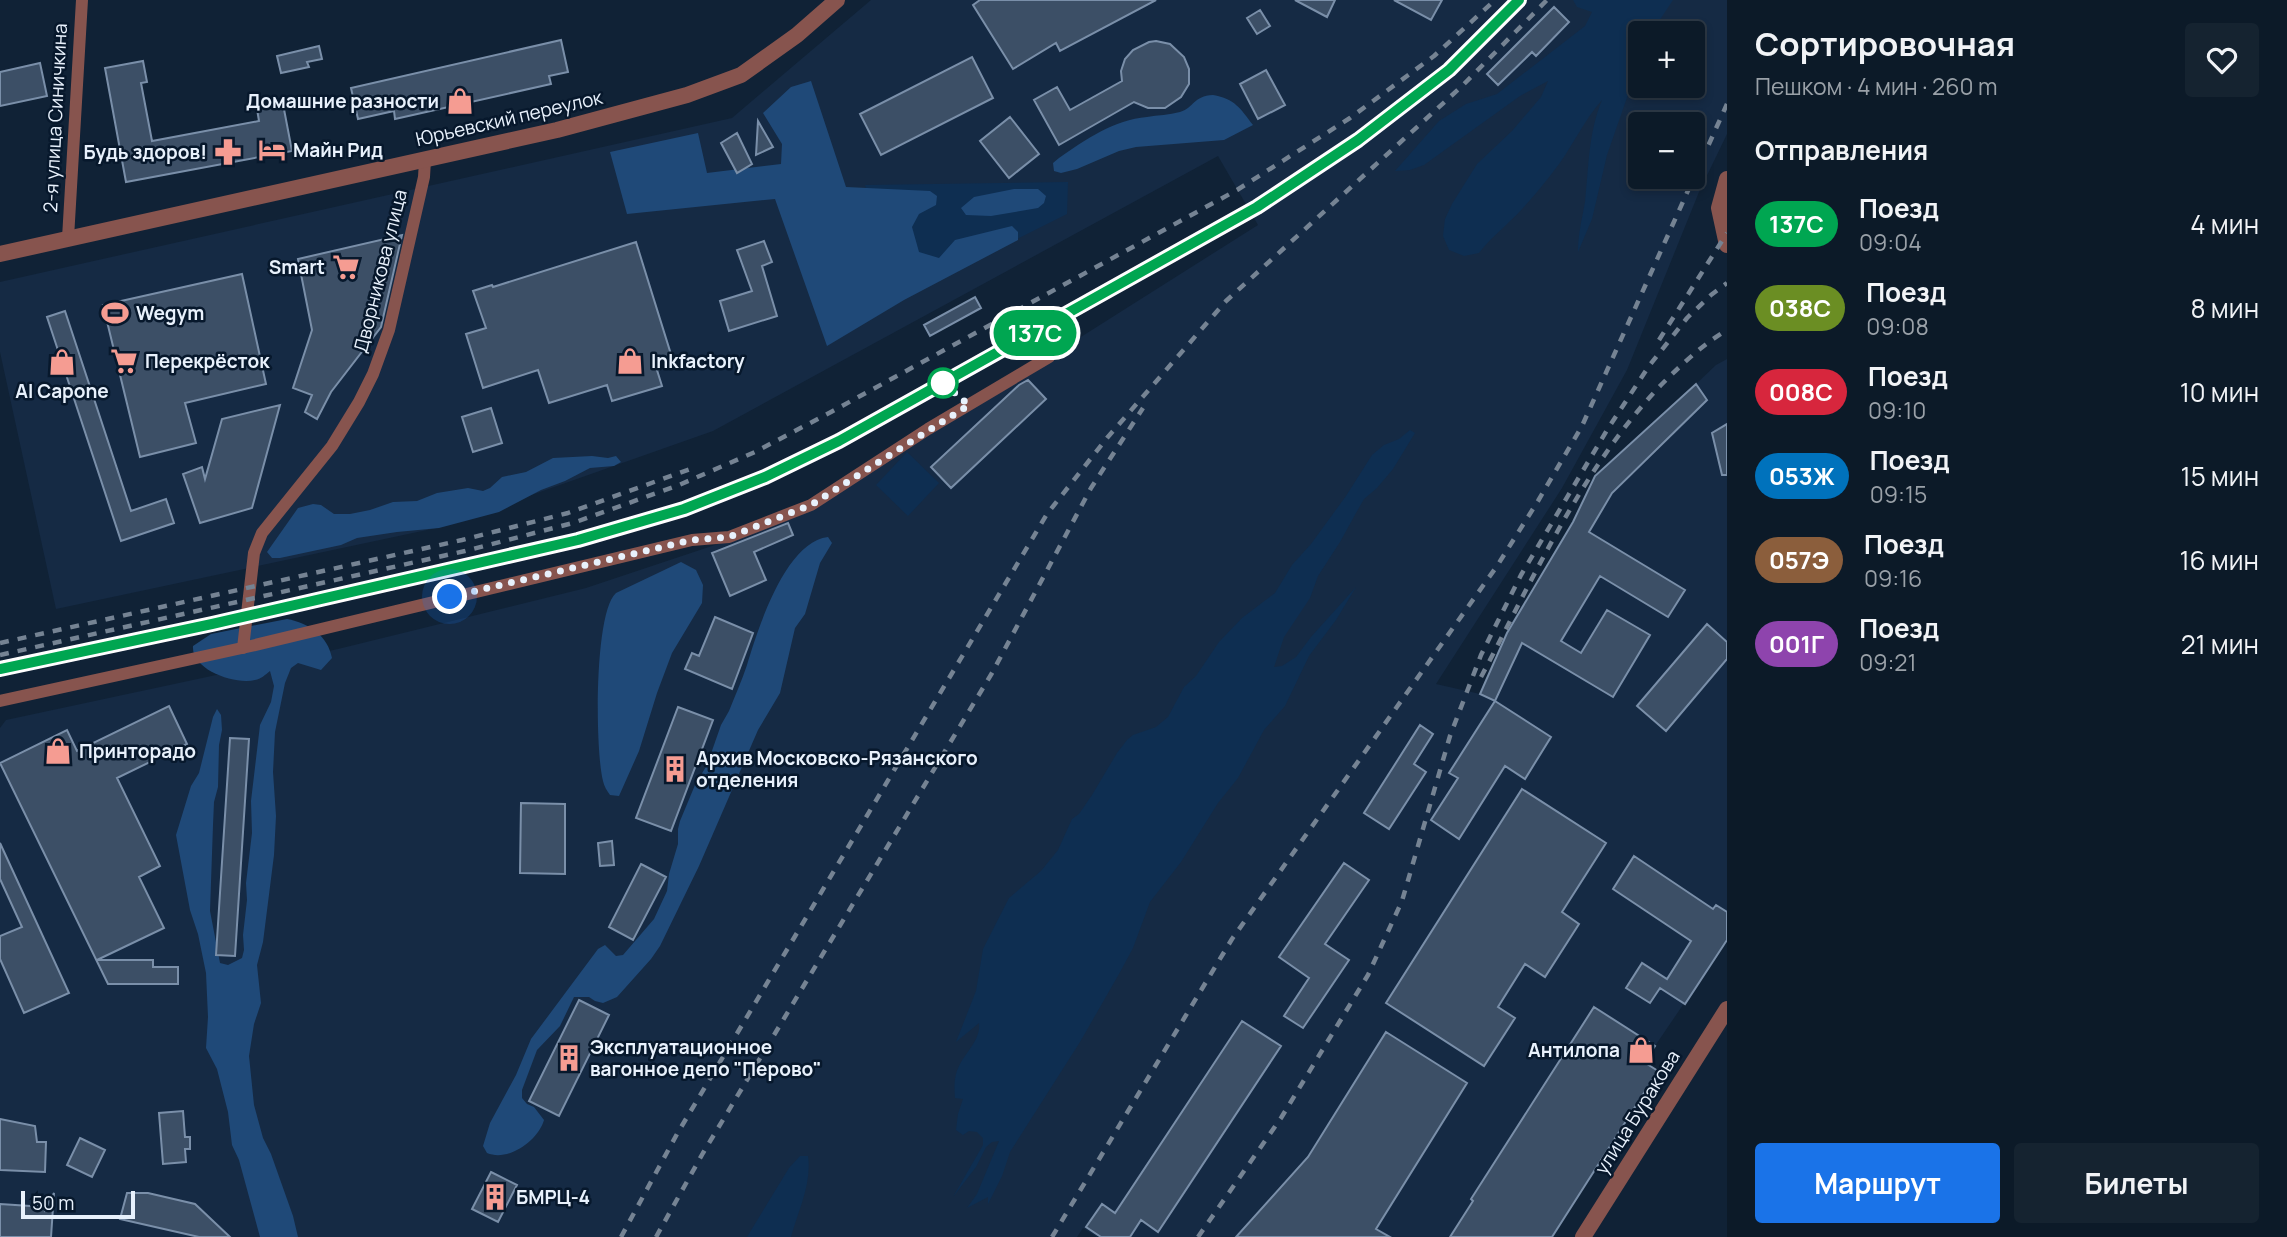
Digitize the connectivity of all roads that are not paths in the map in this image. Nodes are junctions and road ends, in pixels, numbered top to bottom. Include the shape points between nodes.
1 (82, 0) edge
2 (838, 0) edge
3 (425, 160) junction
4 (1727, 179) edge
5 (68, 237) junction
6 (1727, 245) edge
7 (0, 254) edge
8 (1049, 357) dead end
9 (243, 648) junction
10 (0, 701) edge
11 (1727, 1009) edge
12 (1583, 1237) edge

1 - 5 street, 2-я улица Синичкина
2 - 3 street, Юрьевский переулок via 741,75 601,119
3 - 5 street, Юрьевский переулок
3 - 9 street, Дворникова улица via 389,330 373,374 332,446 262,533 254,552
4 - 6 street via 1719,208
5 - 7 street, Юрьевский переулок
8 - 9 street via 811,505 729,537 692,540
9 - 10 street
11 - 12 street, улица Буракова

